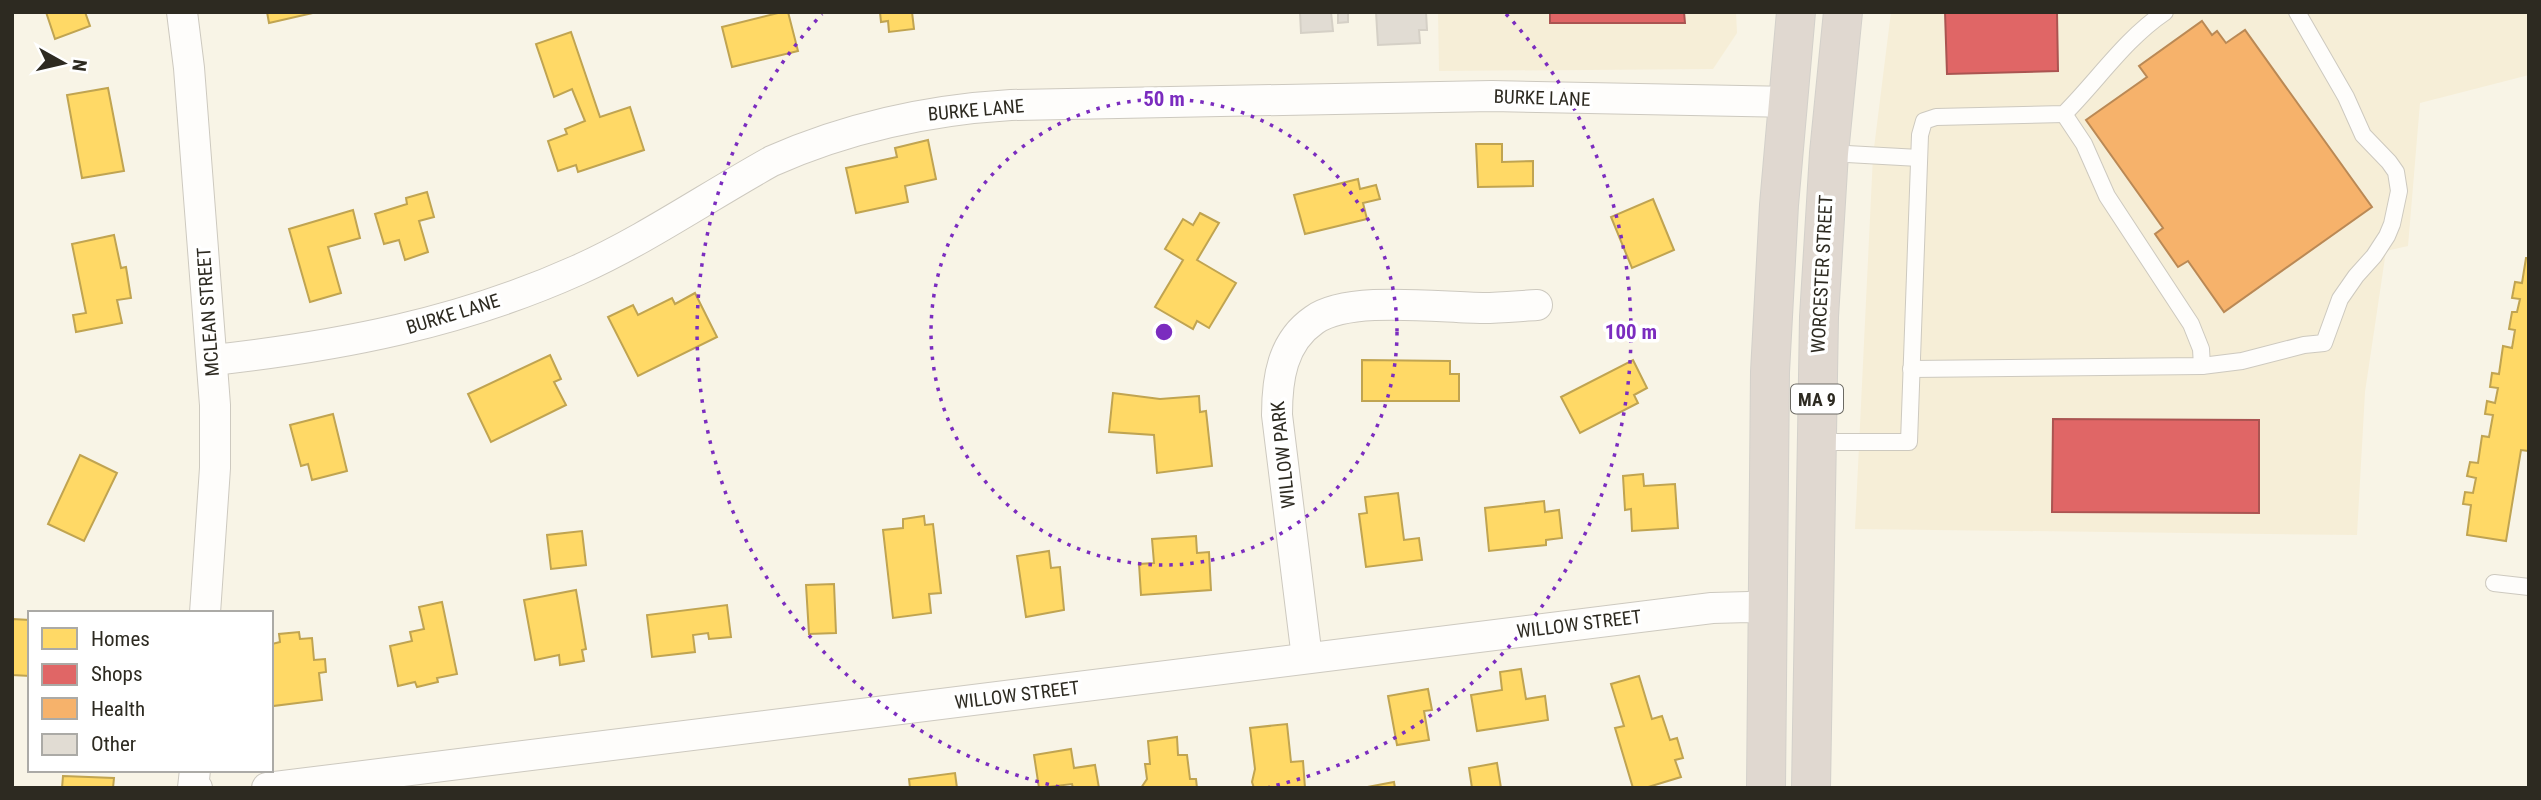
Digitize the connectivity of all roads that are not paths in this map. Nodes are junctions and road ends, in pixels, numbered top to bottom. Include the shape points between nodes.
1 (183, 12) edge
2 (1771, 12) edge
3 (1796, 12) edge
4 (1843, 12) edge
5 (2165, 12) edge
6 (2297, 12) edge
7 (1788, 102) junction
8 (2064, 114) junction
9 (1829, 153) junction
10 (1919, 158) junction
11 (1537, 305) dead end
12 (213, 360) junction
13 (2202, 366) junction
14 (1910, 369) junction
15 (1815, 442) junction
16 (2494, 583) dead end
17 (2529, 587) edge
18 (1767, 609) junction
19 (205, 611) edge
20 (1307, 658) junction
21 (267, 788) edge
22 (1766, 788) edge
23 (1811, 788) edge

1 - 12 street, MCLEAN STREET
2 - 7 highway
3 - 7 highway, MA 9
4 - 9 highway, WORCESTER STREET / MA 9
5 - 8 lane via 2124,47
6 - 13 lane via 2363,135 2396,172 2395,211 2380,246 2340,299 2324,343
7 - 12 street, BURKE LANE via 1438,96 1011,105 939,111 791,152 610,254 490,304 358,341
7 - 18 highway, MA 9 via 1772,332
8 - 10 lane via 1930,118 1922,127
8 - 13 lane via 2088,152 2107,196 2191,324
9 - 10 lane
9 - 15 highway, WORCESTER STREET / MA 9
10 - 14 lane
11 - 20 street, WILLOW PARK via 1405,304 1345,309 1315,319 1292,345 1278,376 1277,415
12 - 19 street, MCLEAN STREET via 215,468
13 - 14 lane
14 - 15 lane via 1909,443
15 - 23 highway, WORCESTER STREET / MA 9
16 - 17 lane
18 - 20 street, WILLOW STREET via 1713,608
18 - 22 highway, MA 9
20 - 21 street, WILLOW STREET

